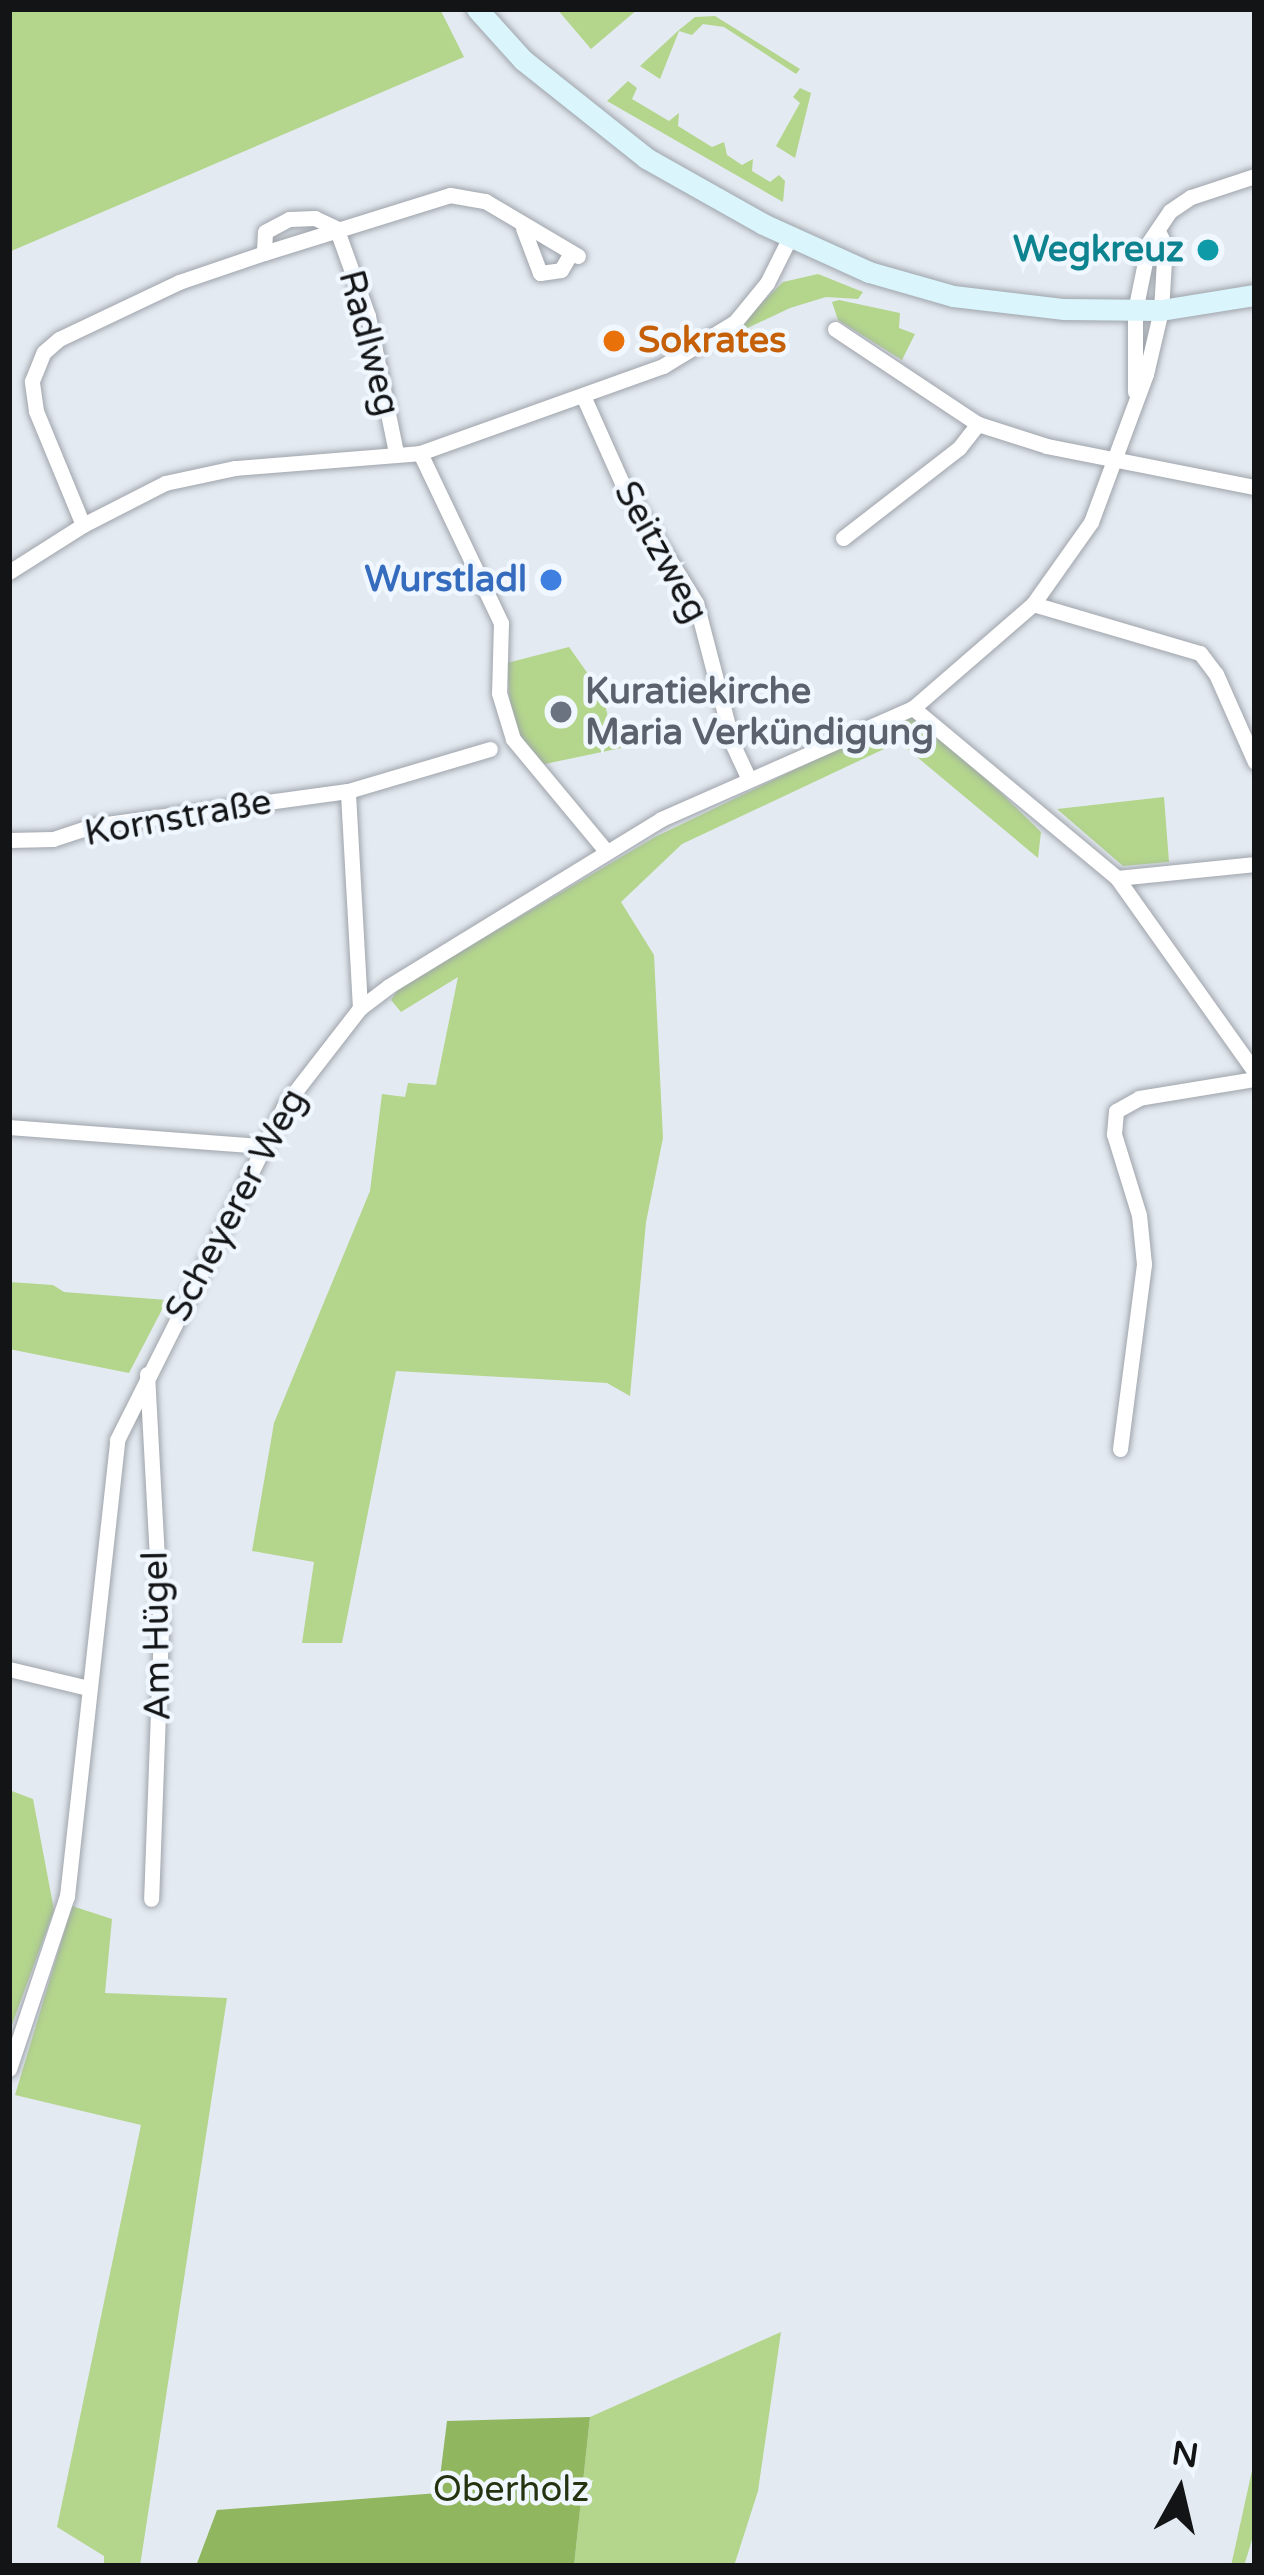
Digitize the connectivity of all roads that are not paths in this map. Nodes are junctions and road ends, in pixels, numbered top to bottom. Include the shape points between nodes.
1 (477, 9) edge
2 (1255, 176) edge
3 (524, 228) junction
4 (337, 231) junction
5 (1159, 233) junction
6 (790, 237) junction
7 (264, 253) junction
8 (1255, 295) edge
9 (1161, 310) junction
10 (1135, 311) junction
11 (835, 329) dead end
12 (1135, 392) junction
13 (584, 398) junction
14 (978, 424) junction
15 (397, 453) junction
16 (420, 453) junction
17 (1114, 461) junction
18 (1255, 488) edge
19 (83, 525) junction
20 (843, 538) dead end
21 (9, 572) edge
22 (1034, 604) junction
23 (913, 708) junction
24 (490, 748) dead end
25 (1255, 762) edge
26 (748, 778) junction
27 (348, 791) junction
28 (9, 840) edge
29 (605, 850) junction
30 (1255, 865) edge
31 (1117, 878) junction
32 (360, 1008) junction
33 (1255, 1075) edge
34 (9, 1127) edge
35 (260, 1146) junction
36 (147, 1374) junction
37 (1120, 1449) dead end
38 (9, 1669) edge
39 (88, 1688) junction
40 (151, 1899) dead end
41 (9, 2069) edge

1 - 6 main road via 523,60 646,158
2 - 5 street via 1191,197 1170,211
3 - 3 street via 575,255 561,270 540,273
3 - 4 street via 485,201 451,195
4 - 7 street
4 - 7 street via 315,218 290,219 265,232
4 - 15 street, Radlweg via 368,316
5 - 9 street
5 - 10 street via 1143,260
6 - 10 main road via 869,272 953,296
6 - 13 street via 767,283 723,332
7 - 19 street via 179,282 44,352 32,381 36,411
8 - 9 main road
9 - 10 main road
9 - 12 street
10 - 12 street
11 - 14 street
12 - 17 street, Scheyerer Weg
13 - 16 street
13 - 26 street, Seitzweg via 622,483 696,603
14 - 17 street
14 - 20 street via 959,448
15 - 16 street
15 - 19 street via 194,475
16 - 29 street via 501,623 499,693 513,739
17 - 18 street
17 - 22 street, Scheyerer Weg via 1091,522
19 - 21 street
22 - 23 street, Scheyerer Weg
22 - 25 street via 1200,653
23 - 26 street, Scheyerer Weg
23 - 31 street
24 - 27 street, Kornstraße
26 - 29 street, Scheyerer Weg
27 - 28 street, Kornstraße
27 - 32 street
29 - 32 street, Scheyerer Weg
30 - 31 street
31 - 33 street
32 - 35 street, Scheyerer Weg via 309,1068
33 - 37 street via 1119,1106 1114,1134 1144,1264
34 - 35 street
35 - 36 street, Scheyerer Weg
36 - 39 street, Scheyerer Weg via 111,1466
36 - 40 street, Am Hügel via 161,1630
38 - 39 street
39 - 41 street, Scheyerer Weg via 67,1896

